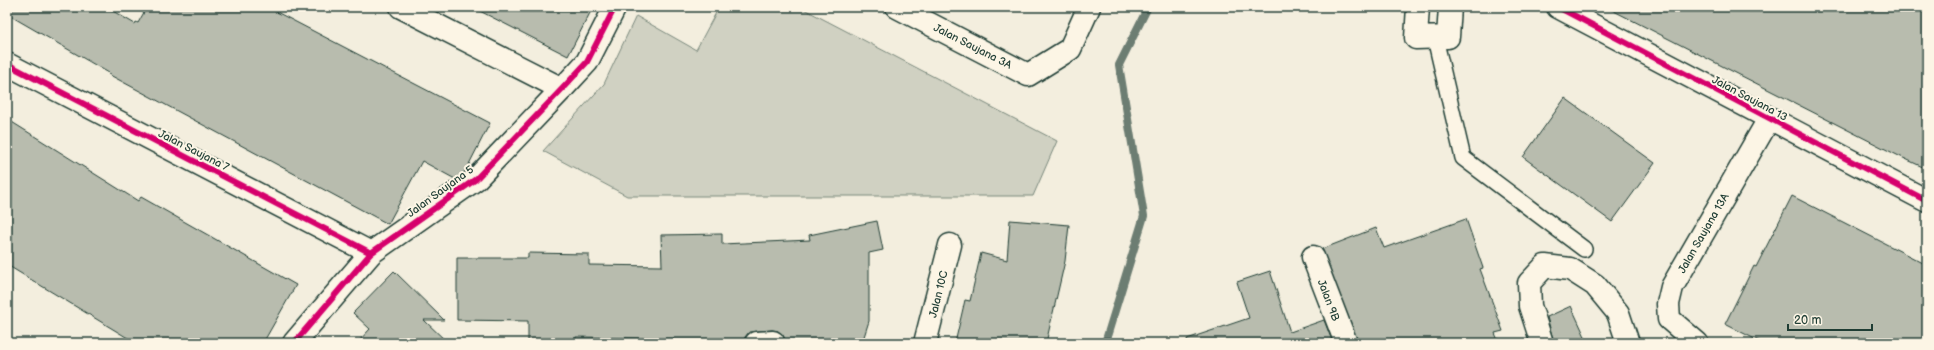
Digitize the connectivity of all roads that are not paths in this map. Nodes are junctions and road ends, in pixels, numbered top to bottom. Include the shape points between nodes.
1 (401, 7) edge
2 (615, 7) edge
3 (897, 7) edge
4 (1089, 7) edge
5 (1418, 7) edge
6 (1450, 7) edge
7 (1561, 9) edge
8 (1434, 38) junction
9 (7, 64) edge
10 (562, 89) junction
11 (1769, 119) junction
12 (1927, 201) edge
13 (950, 245) dead end
14 (1584, 249) dead end
15 (371, 253) junction
16 (1313, 257) dead end
17 (294, 343) edge
18 (926, 343) edge
19 (1346, 343) edge
20 (1542, 343) edge
21 (1628, 343) edge
22 (1697, 343) edge

1 - 10 street
2 - 10 street, Jalan Saujana 5 via 587,62
3 - 4 street, Jalan Saujana 3A via 1028,75 1070,49
5 - 8 street via 1416,38
6 - 8 street via 1448,38
7 - 11 street, Jalan Saujana 13
8 - 14 lane via 1464,158
9 - 15 street, Jalan Saujana 7
10 - 15 street, Jalan Saujana 5 via 476,179
11 - 12 street, Jalan Saujana 13
11 - 22 street, Jalan Saujana 13A via 1672,287 1668,304 1669,319
13 - 18 street, Jalan 10C
15 - 17 street, Jalan Saujana 5
16 - 19 street, Jalan 9B
20 - 21 street via 1530,306 1529,283 1545,266 1570,269 1595,285 1618,313

